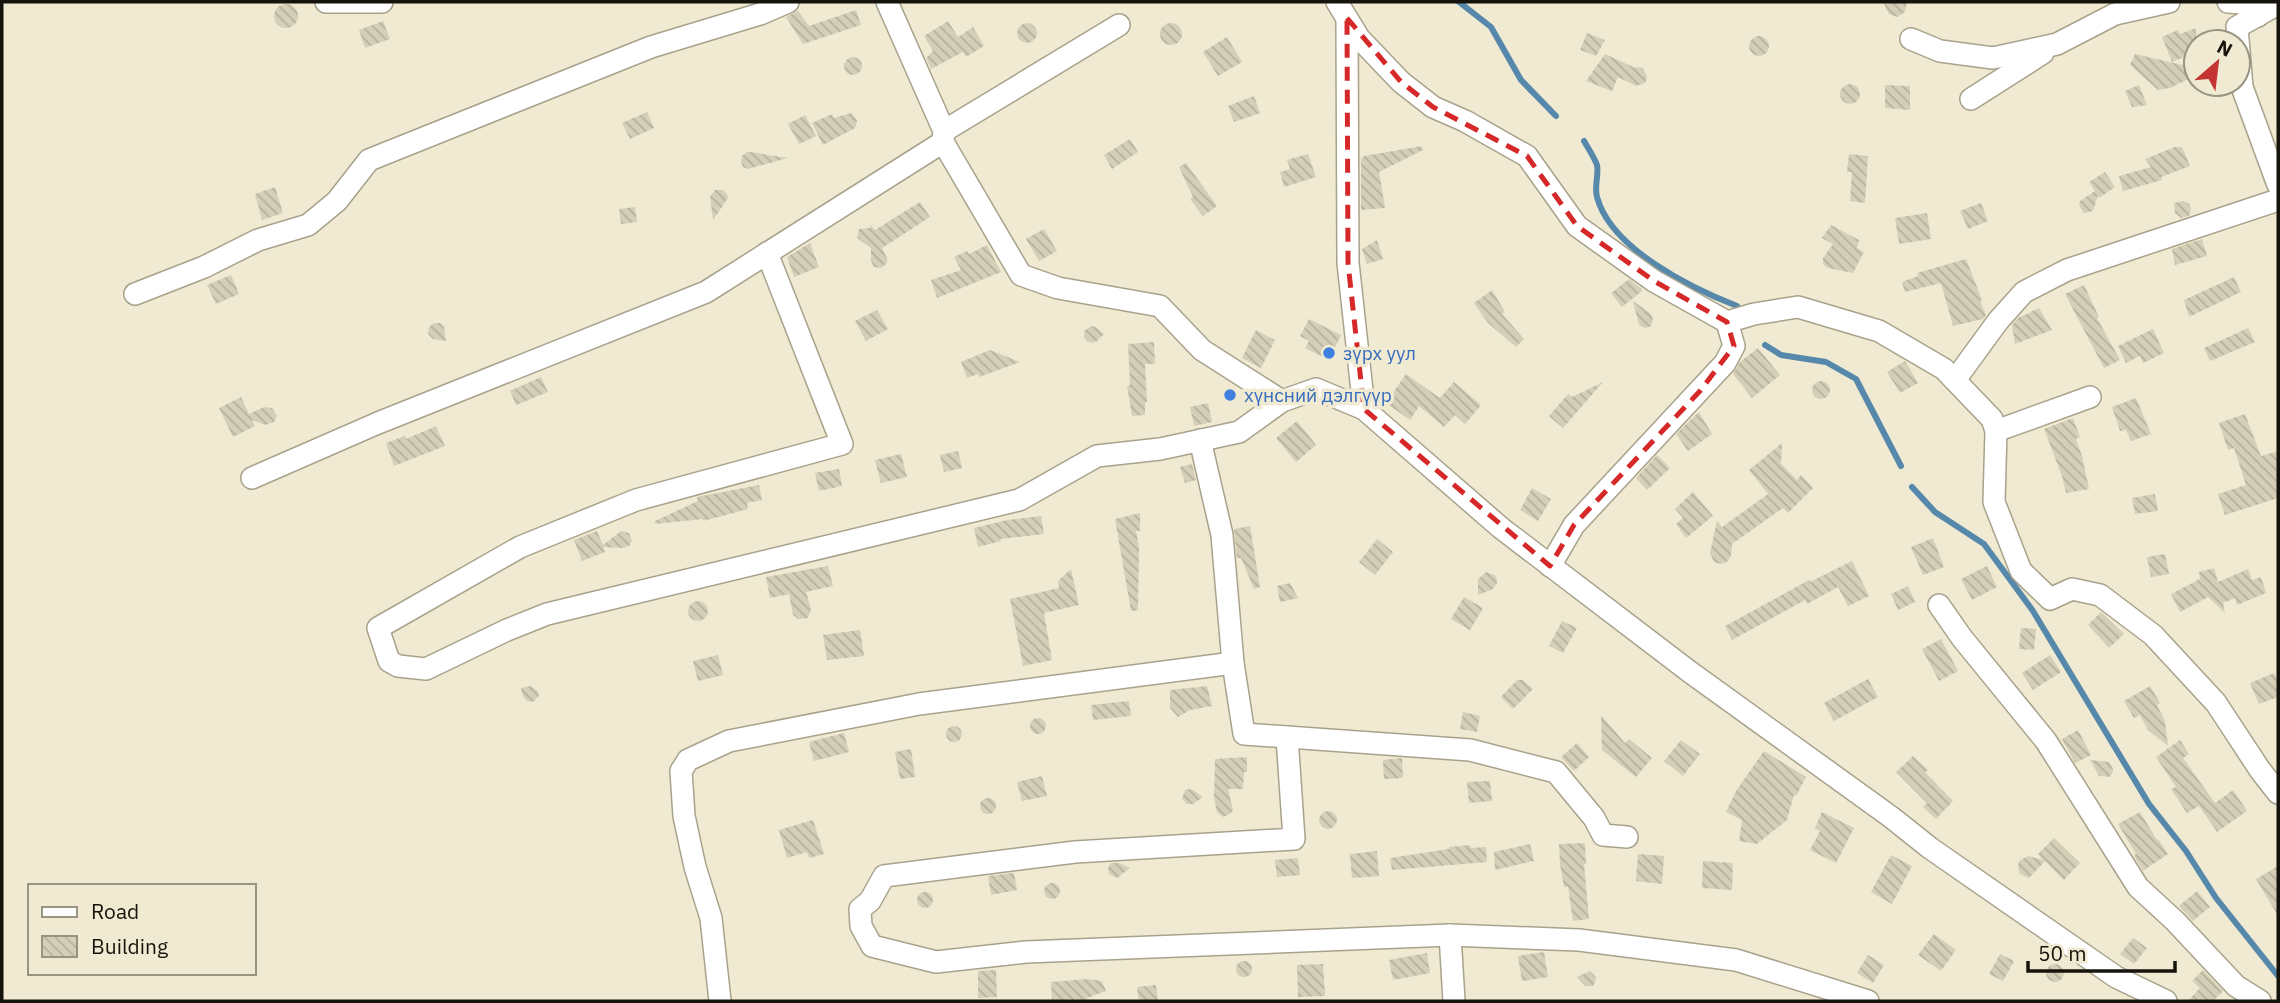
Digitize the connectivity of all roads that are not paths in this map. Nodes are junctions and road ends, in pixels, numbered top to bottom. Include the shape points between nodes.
1 (326, 2) edge
2 (382, 2) edge
3 (789, 2) edge
4 (887, 2) edge
5 (2169, 2) edge
6 (2229, 2) edge
7 (2278, 4) edge
8 (756, 8) edge
9 (1342, 10) edge
10 (2258, 16) junction
11 (1119, 25) dead end
12 (1911, 39) dead end
13 (2057, 44) junction
14 (1970, 99) dead end
15 (943, 136) junction
16 (2278, 185) edge
17 (2278, 200) edge
18 (767, 253) junction
19 (135, 294) dead end
20 (1727, 322) junction
21 (1955, 380) junction
22 (2090, 397) dead end
23 (1282, 401) junction
24 (1364, 409) junction
25 (1997, 431) junction
26 (1200, 440) junction
27 (252, 478) dead end
28 (1550, 566) junction
29 (1939, 605) dead end
30 (1233, 663) junction
31 (1287, 737) junction
32 (2278, 793) edge
33 (1627, 837) dead end
34 (1450, 935) junction
35 (720, 1001) edge
36 (1454, 1001) edge
37 (1868, 1001) edge
38 (2166, 1001) edge
39 (2260, 1001) edge

1 - 2 street
3 - 8 street
4 - 15 street
5 - 13 street via 2115,14
6 - 10 street via 2242,4
7 - 10 street
8 - 19 street via 369,160 337,201 308,225 258,240
9 - 20 street via 1359,38 1401,82 1433,107 1527,156 1577,226 1654,281
9 - 24 street via 1348,263
10 - 16 street via 2237,27 2242,87
11 - 15 street
12 - 13 street via 1940,51 1993,58
13 - 14 street
15 - 18 street
15 - 23 street via 1021,275 1058,288 1160,306 1202,350
17 - 21 street via 2067,270 2024,292
18 - 26 street via 842,444 636,500 520,547 378,628 389,661 426,668 547,614 1019,500 1097,456
18 - 27 street via 706,292
20 - 21 street via 1798,307 1879,331
20 - 28 street via 1734,346 1725,363 1574,525
21 - 25 street via 1992,419
22 - 25 street
23 - 24 street via 1316,389
23 - 26 street via 1239,432
24 - 28 street
25 - 32 street via 1994,502 2021,571 2050,598 2072,589 2100,595 2153,635 2216,703
26 - 30 street via 1222,535
28 - 38 street via 1930,848 2116,976
29 - 39 street via 2046,741 2138,887 2236,986
30 - 31 street via 1244,734
30 - 35 street via 919,704 729,741 688,760 681,771 684,816 711,918
31 - 33 street via 1470,750 1556,772 1603,835
31 - 34 street via 1294,838 1075,852 884,876 860,909 861,926 872,947 936,962 1026,952
34 - 36 street
34 - 37 street via 1579,940 1736,960

